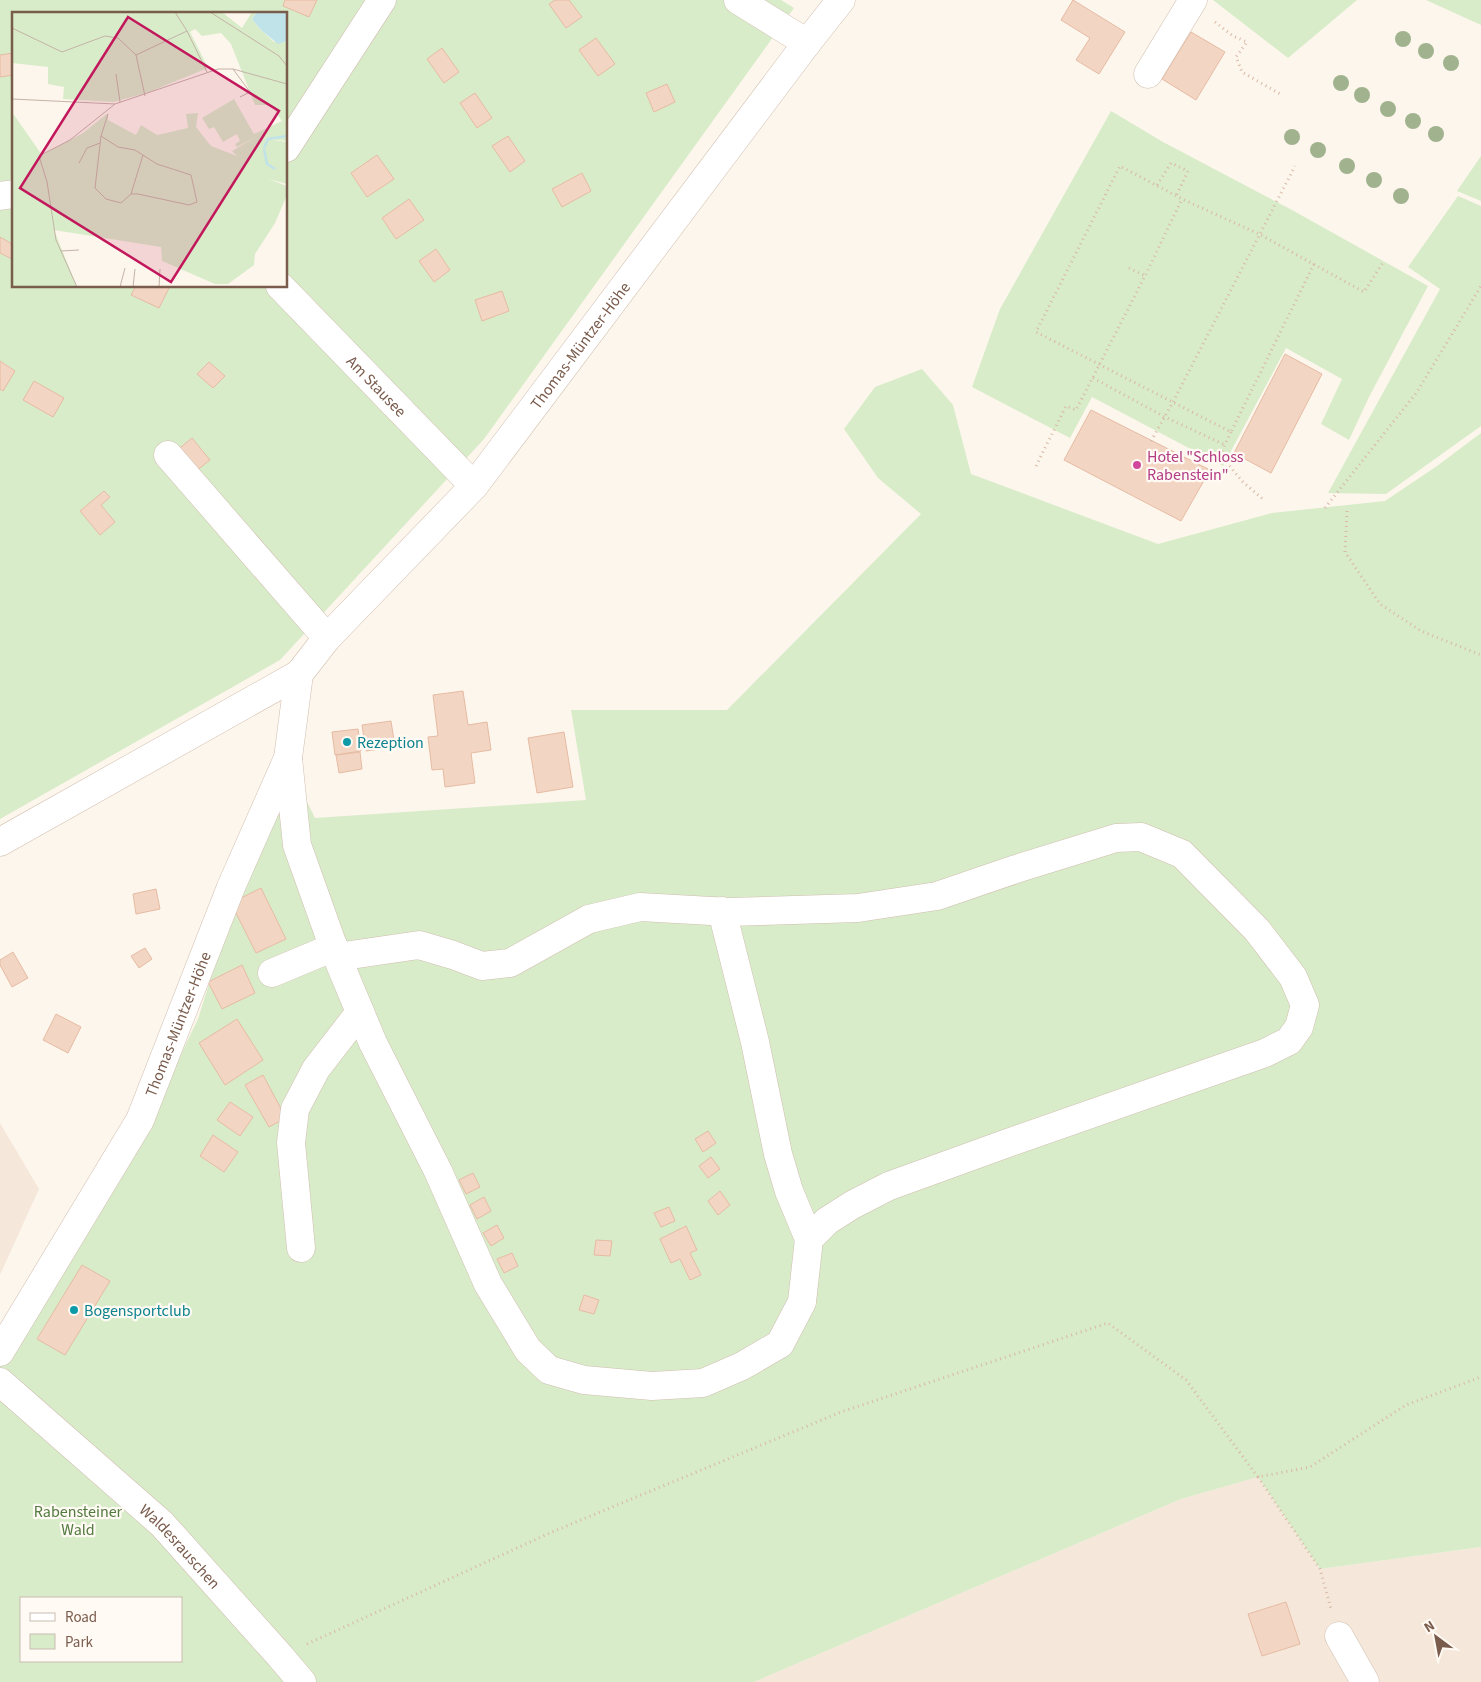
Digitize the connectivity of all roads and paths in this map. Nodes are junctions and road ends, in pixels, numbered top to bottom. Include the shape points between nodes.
1 (382, 0) edge
2 (738, 0) edge
3 (841, 0) edge
4 (1193, 0) edge
5 (1233, 36) dead end
6 (807, 43) junction
7 (1148, 74) dead end
8 (1280, 94) dead end
9 (288, 145) edge
10 (1295, 166) dead end
11 (1156, 186) junction
12 (1176, 196) junction
13 (1182, 199) junction
14 (1259, 234) junction
15 (1384, 261) dead end
16 (1314, 264) junction
17 (1129, 268) dead end
18 (1145, 276) junction
19 (1481, 286) edge
20 (282, 288) edge
21 (1099, 364) junction
22 (1093, 378) junction
23 (1173, 402) junction
24 (1165, 417) junction
25 (1231, 432) junction
26 (1152, 441) dead end
27 (1225, 445) junction
28 (168, 455) dead end
29 (1036, 466) dead end
30 (474, 486) junction
31 (1264, 500) dead end
32 (1325, 508) dead end
33 (1347, 510) dead end
34 (327, 638) junction
35 (1481, 654) edge
36 (299, 674) junction
37 (288, 758) junction
38 (0, 842) edge
39 (722, 911) junction
40 (336, 952) junction
41 (272, 973) dead end
42 (360, 1012) junction
43 (808, 1239) junction
44 (301, 1248) dead end
45 (0, 1352) edge
46 (1481, 1377) edge
47 (0, 1382) edge
48 (1258, 1477) junction
49 (1339, 1636) joint
50 (280, 1656) junction
51 (302, 1682) edge
52 (1365, 1682) edge

1 - 9 street
2 - 6 street
3 - 6 street, Thomas-Müntzer-Höhe
4 - 7 street
5 - 8 path via 1247,42 1236,57 1242,72
6 - 30 street, Thomas-Müntzer-Höhe
10 - 14 path
11 - 12 path
11 - 12 path via 1170,164 1188,171
11 - 21 path via 1120,166 1036,332
12 - 13 path
13 - 14 path
13 - 18 path
14 - 16 path
14 - 23 path
15 - 16 path via 1364,292
16 - 25 path
17 - 18 path
18 - 21 path
19 - 32 path via 1417,392
20 - 30 street, Am Stausee
21 - 22 path
21 - 23 path
22 - 24 path
22 - 29 path via 1076,410 1066,406
23 - 24 path
23 - 25 path
24 - 26 path
24 - 27 path
25 - 27 path
27 - 31 path via 1220,455
28 - 34 street
30 - 34 street, Thomas-Müntzer-Höhe
33 - 35 path via 1345,552 1380,604 1421,632
34 - 36 street, Thomas-Müntzer-Höhe
36 - 37 street, Thomas-Müntzer-Höhe
36 - 38 street, Thomas-Müntzer-Höhe
37 - 40 street via 297,844
37 - 45 street, Thomas-Müntzer-Höhe via 231,887 140,1120
39 - 40 street via 640,907 589,919 510,963 482,966 419,945
39 - 43 street via 755,1042 778,1154
39 - 43 street via 858,908 937,896 1116,838 1141,837 1182,854 1257,930 1293,977 1305,1005 1299,1027 1288,1041 1265,1053 889,1186 827,1221
40 - 41 street
40 - 42 street
42 - 43 street via 438,1171 488,1284 528,1350 549,1370 584,1380 652,1386 703,1383 742,1366 780,1344 802,1302
42 - 44 street via 316,1069 295,1109 291,1143
46 - 48 path via 1406,1405 1310,1467
47 - 50 street, Waldesrauschen via 162,1524
48 - 49 path via 1320,1569
48 - 50 path via 1186,1380 1108,1322 841,1412 552,1532
49 - 52 street
50 - 51 street, Waldesrauschen

